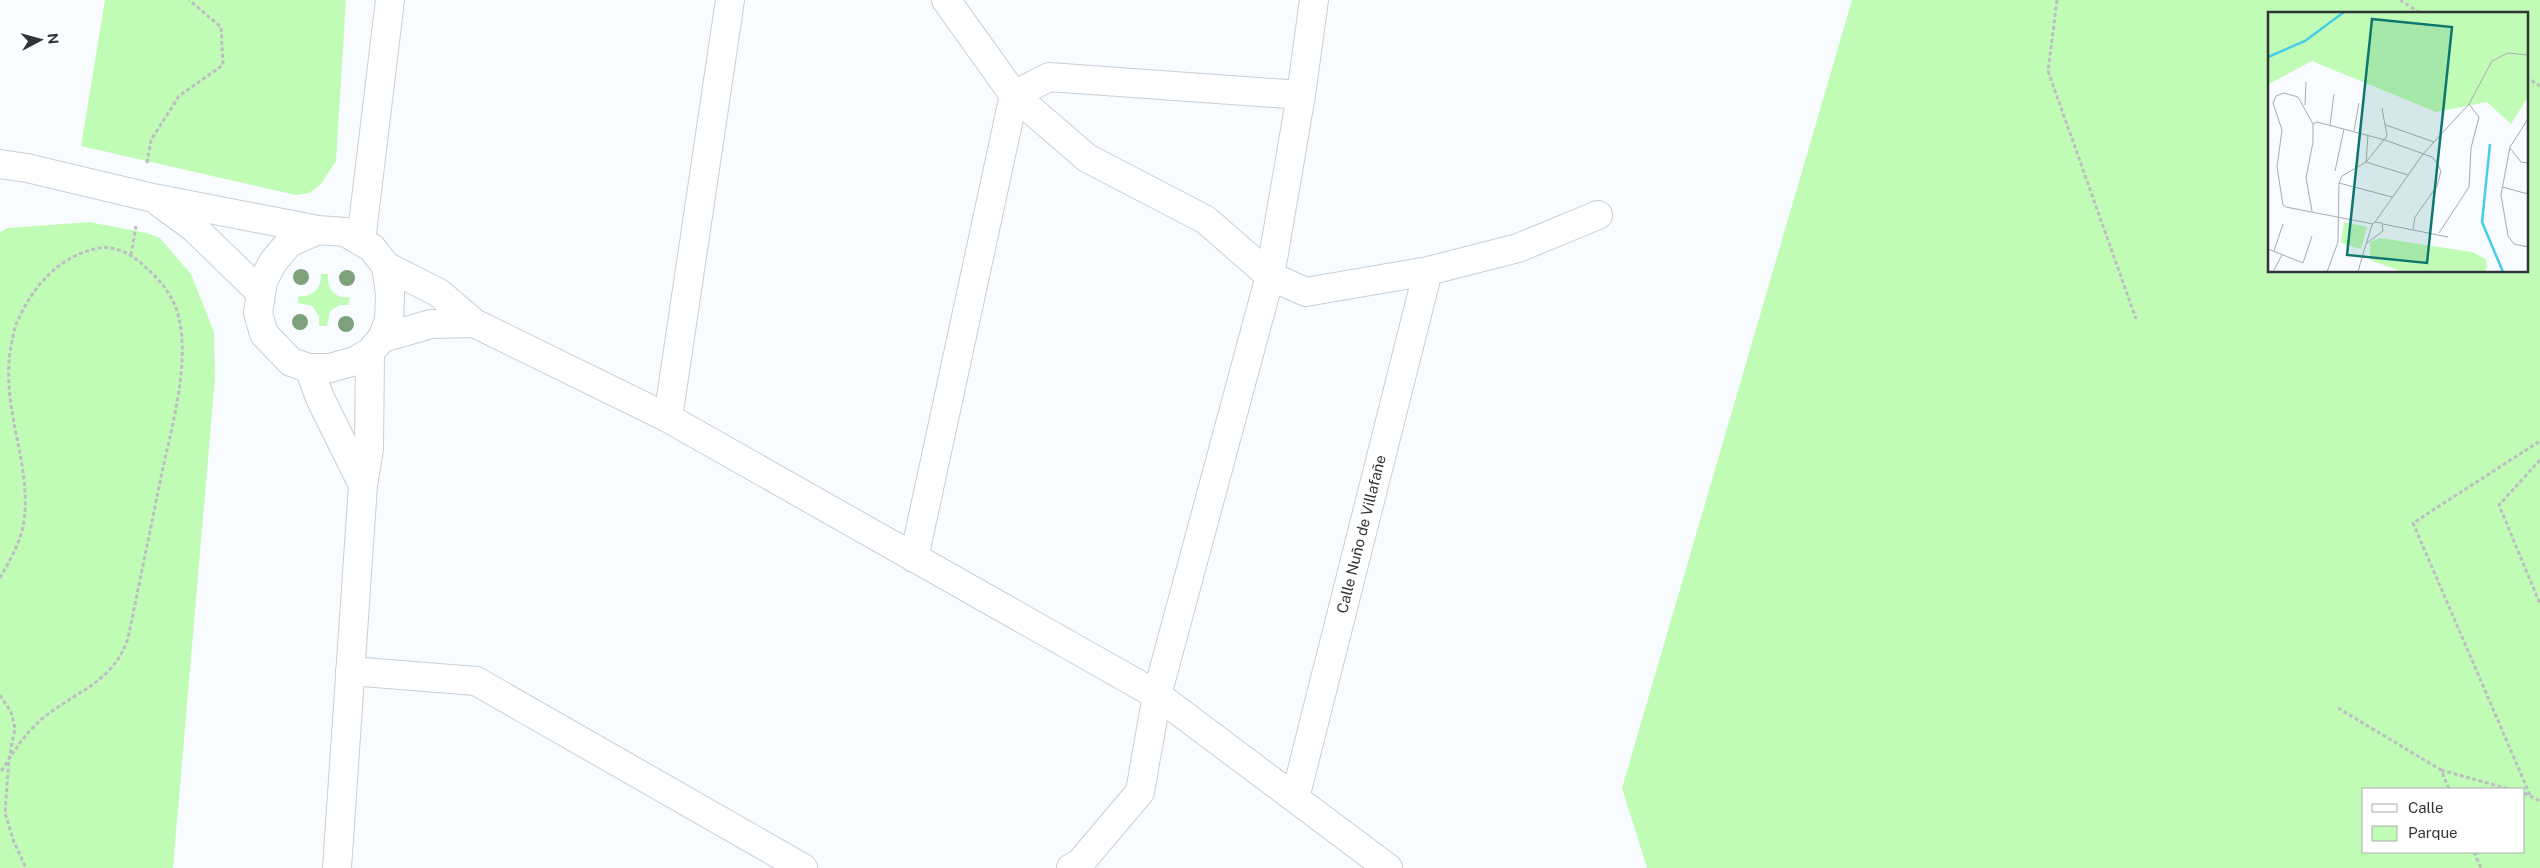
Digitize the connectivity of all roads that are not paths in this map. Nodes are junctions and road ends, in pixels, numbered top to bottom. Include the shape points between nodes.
1 (390, 0) edge
2 (730, 0) edge
3 (946, 0) edge
4 (1314, 0) edge
5 (1014, 95) junction
6 (1301, 95) junction
7 (0, 164) edge
8 (145, 208) junction
9 (1598, 215) dead end
10 (318, 230) junction
11 (360, 241) junction
12 (386, 266) junction
13 (1428, 271) junction
14 (1270, 276) junction
15 (261, 293) junction
16 (474, 323) junction
17 (376, 345) junction
18 (309, 368) junction
19 (668, 418) junction
20 (363, 485) junction
21 (914, 558) junction
22 (350, 671) junction
23 (1157, 695) junction
24 (1295, 798) junction
25 (338, 868) edge
26 (803, 868) edge
27 (1071, 868) edge
28 (1388, 868) edge

1 - 11 street
2 - 19 street
3 - 5 street
4 - 6 street
5 - 6 street via 1049,77
5 - 14 street via 1087,158 1206,220
5 - 21 street
6 - 14 street
7 - 8 street via 27,168
8 - 10 street
8 - 15 street via 193,227
9 - 13 street via 1518,248
10 - 11 street via 345,232
10 - 15 street via 289,243 273,262
11 - 12 street via 372,248
12 - 16 street via 439,293
12 - 17 street via 389,321
13 - 14 street via 1306,292
13 - 24 street, Calle Nuño de Villafañe
14 - 23 street
15 - 18 street via 258,313 264,334 291,362
16 - 17 street via 431,324
16 - 19 street
17 - 18 street via 355,361 330,368
17 - 20 street
18 - 20 street via 320,398
19 - 21 street
20 - 22 street
21 - 23 street
22 - 25 street
22 - 26 street via 476,680
23 - 24 street
23 - 27 street via 1140,792 1080,863
24 - 28 street

